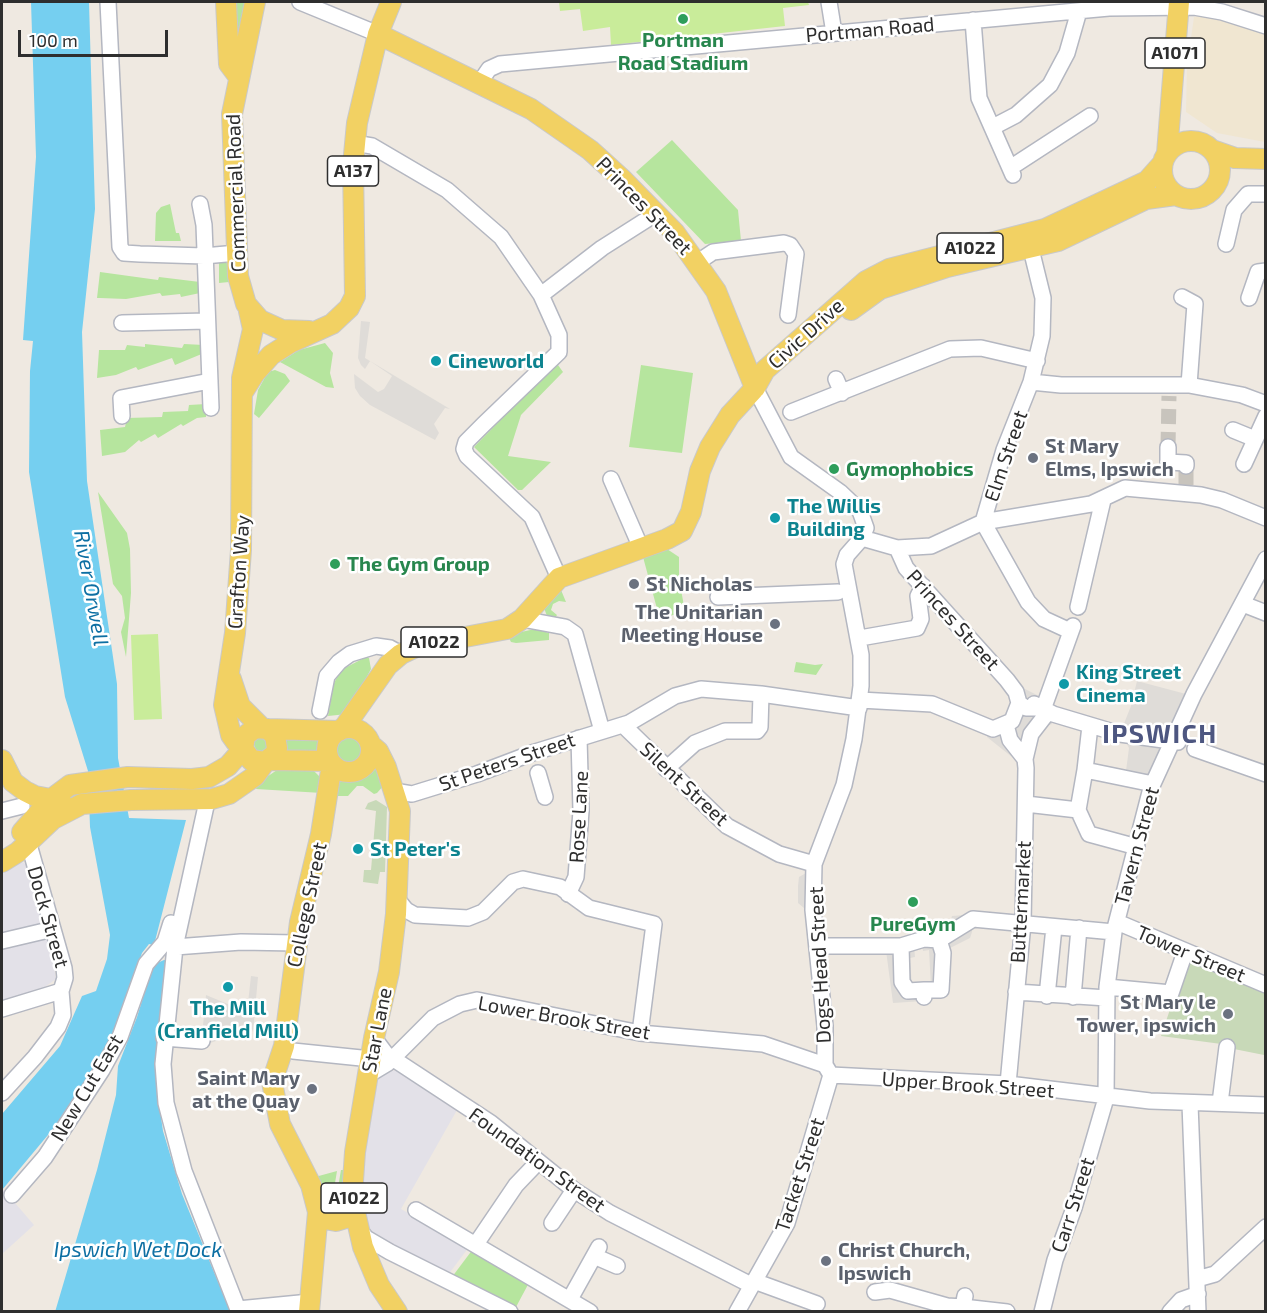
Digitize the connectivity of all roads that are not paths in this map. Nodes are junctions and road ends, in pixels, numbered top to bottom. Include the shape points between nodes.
1 (108, 2) edge
2 (226, 2) edge
3 (255, 2) edge
4 (300, 2) edge
5 (391, 2) edge
6 (829, 2) edge
7 (1179, 4) edge
8 (1078, 11) junction
9 (973, 21) junction
10 (1266, 26) edge
11 (834, 33) junction
12 (378, 34) junction
13 (406, 47) junction
14 (372, 56) junction
15 (238, 76) junction
16 (480, 82) junction
17 (1172, 100) junction
18 (1090, 116) dead end
19 (993, 127) junction
20 (354, 143) junction
21 (1204, 146) junction
22 (1165, 158) junction
23 (1266, 159) edge
24 (1266, 172) edge
25 (1219, 179) junction
26 (1266, 194) edge
27 (1176, 195) junction
28 (200, 204) dead end
29 (657, 213) junction
30 (1226, 244) dead end
31 (1031, 249) junction
32 (237, 253) junction
33 (204, 256) junction
34 (698, 262) junction
35 (1266, 270) edge
36 (541, 296) junction
37 (1182, 297) dead end
38 (1249, 298) dead end
39 (249, 311) junction
40 (788, 315) dead end
41 (207, 321) junction
42 (122, 323) dead end
43 (318, 331) junction
44 (1037, 361) junction
45 (836, 379) dead end
46 (210, 381) junction
47 (1031, 382) junction
48 (1189, 385) junction
49 (755, 388) junction
50 (243, 392) junction
51 (842, 393) junction
52 (1266, 404) edge
53 (211, 408) dead end
54 (791, 412) dead end
55 (122, 416) dead end
56 (1266, 416) edge
57 (1233, 430) dead end
58 (1255, 438) junction
59 (1168, 447) tunnel mouth
60 (1244, 464) dead end
61 (1186, 466) dead end
62 (611, 479) dead end
63 (1103, 500) junction
64 (1266, 518) edge
65 (983, 522) junction
66 (862, 538) junction
67 (641, 548) junction
68 (897, 548) junction
69 (1266, 559) edge
70 (559, 578) junction
71 (923, 586) junction
72 (838, 592) dead end
73 (718, 597) dead end
74 (1243, 604) junction
75 (1078, 608) dead end
76 (1266, 613) edge
77 (522, 619) junction
78 (860, 638) junction
79 (400, 654) junction
80 (230, 674) junction
81 (1007, 680) junction
82 (376, 682) junction
83 (761, 694) junction
84 (859, 704) junction
85 (1021, 704) junction
86 (1044, 710) junction
87 (320, 711) dead end
88 (623, 725) junction
89 (1006, 725) junction
90 (1090, 726) junction
91 (265, 728) junction
92 (341, 730) junction
93 (602, 731) junction
94 (579, 738) junction
95 (1175, 741) junction
96 (369, 742) junction
97 (242, 746) junction
98 (1195, 748) dead end
99 (1025, 759) junction
100 (267, 761) junction
101 (2, 762) edge
102 (325, 762) junction
103 (535, 762) junction
104 (666, 769) junction
105 (1084, 770) junction
106 (1266, 774) edge
107 (13, 782) junction
108 (78, 783) junction
109 (1153, 784) junction
110 (403, 793) junction
111 (545, 797) dead end
112 (50, 800) junction
113 (204, 802) junction
114 (84, 803) junction
115 (1026, 804) junction
116 (22, 806) junction
117 (1078, 810) junction
118 (2, 811) edge
119 (26, 835) junction
120 (1137, 847) junction
121 (2, 850) edge
122 (2, 862) edge
123 (814, 864) junction
124 (568, 894) junction
125 (397, 898) junction
126 (415, 915) junction
127 (1023, 923) junction
128 (396, 927) junction
129 (1054, 927) junction
130 (1115, 927) junction
131 (1079, 928) junction
132 (53, 929) junction
133 (817, 940) junction
134 (939, 940) junction
135 (2, 941) edge
136 (296, 943) junction
137 (170, 944) junction
138 (901, 946) junction
139 (1185, 952) junction
140 (1266, 985) edge
141 (61, 991) junction
142 (1016, 992) junction
143 (1107, 992) junction
144 (1047, 996) junction
145 (1073, 997) junction
146 (2, 1009) edge
147 (640, 1033) junction
148 (164, 1038) junction
149 (374, 1038) junction
150 (202, 1041) dead end
151 (284, 1046) junction
152 (1227, 1047) dead end
153 (392, 1059) junction
154 (369, 1067) junction
155 (828, 1070) junction
156 (1008, 1084) junction
157 (2, 1093) edge
158 (1106, 1098) junction
159 (1220, 1103) junction
160 (1190, 1104) junction
161 (1266, 1105) edge
162 (538, 1162) junction
163 (574, 1190) junction
164 (12, 1195) dead end
165 (416, 1210) dead end
166 (318, 1212) junction
167 (357, 1220) junction
168 (552, 1223) dead end
169 (1266, 1227) edge
170 (476, 1244) junction
171 (390, 1252) junction
172 (617, 1266) dead end
173 (371, 1269) junction
174 (752, 1283) junction
175 (1197, 1286) junction
176 (875, 1292) dead end
177 (570, 1299) junction
178 (817, 1304) dead end
179 (913, 1305) edge
180 (309, 1307) edge
181 (239, 1310) edge
182 (397, 1311) edge
183 (510, 1311) edge
184 (590, 1311) edge
185 (737, 1311) edge
186 (1007, 1311) edge
187 (1042, 1311) edge
188 (1170, 1311) edge
189 (1198, 1311) edge

1 - 33 street via 120,247 124,253
2 - 15 main road via 229,64
3 - 15 main road, Commercial Road
4 - 12 street, Princes Street
5 - 12 main road, A137
6 - 11 street
7 - 8 street, Portman Road
7 - 10 street, Portman Road via 1215,10
7 - 17 main road, A1071
8 - 9 street, Portman Road
8 - 19 street via 1068,53 1050,85 1016,115
9 - 11 street, Portman Road
9 - 19 street via 978,89
11 - 16 street, Portman Road via 500,64 489,69
12 - 13 main road, Princes Street
12 - 14 main road, A137
13 - 14 main road via 389,47
13 - 16 main road, Princes Street
14 - 20 main road, A137
15 - 32 main road, Commercial Road via 231,128
16 - 29 main road, Princes Street via 555,123
17 - 21 main road, A1071 via 1178,125
17 - 22 main road, A1071
18 - 19 street via 1012,172
20 - 36 street via 372,146 447,190 501,237
20 - 43 main road, A137 via 355,296 344,314
21 - 22 main road via 1179,143
21 - 23 main road via 1235,158
21 - 25 main road via 1220,163
22 - 27 main road via 1164,181
22 - 49 main road, Civic Drive / A1022 via 1147,181 1045,229 889,269 866,281 765,370
24 - 25 main road via 1234,172
25 - 27 main road via 1211,192 1198,199
26 - 30 street via 1248,194 1233,210
27 - 31 main road, Civic Drive / A1022 via 1146,199 1058,241
28 - 33 street
29 - 34 main road, Princes Street
29 - 36 street via 602,248
31 - 44 street, Elm Street via 1044,314
31 - 49 main road, Civic Drive / A1022 via 947,267 880,289 772,379
32 - 33 street
32 - 39 main road, Commercial Road via 238,276
33 - 41 street
34 - 40 street via 713,252 790,245 795,254
34 - 49 main road, Princes Street via 725,309
35 - 38 street via 1258,272
36 - 70 street via 561,342 556,355 479,429 465,445 465,452 532,517
37 - 48 street via 1195,304
39 - 43 main road via 276,328
39 - 50 main road, Grafton Way via 253,329 242,378
41 - 42 street
41 - 46 street
43 - 50 main road, A137 via 277,350
44 - 47 street, Elm Street
44 - 51 street via 981,348 950,349
45 - 51 street
46 - 53 street
46 - 55 street via 121,398
47 - 48 street via 1170,390
47 - 65 street, Elm Street via 1004,450
48 - 52 street
49 - 66 street, Princes Street via 791,457 860,511 866,524
49 - 67 main road, A1022 via 730,415 711,447 682,531
50 - 80 main road, Grafton Way via 242,530
51 - 54 street
56 - 58 street
57 - 58 street
58 - 60 street
59 - 61 street via 1168,462
62 - 67 street
63 - 64 street via 1125,488 1185,489
63 - 65 street
63 - 75 street
65 - 68 street via 932,546
65 - 86 street, Elm Street via 1028,602 1044,619 1072,628
66 - 68 street, Princes Street
66 - 78 street, Dogs Head Street via 843,564
67 - 70 main road, A1022
68 - 71 street, Princes Street via 906,568
69 - 74 street, Tavern Street
70 - 77 main road, A1022
71 - 78 street via 918,596 921,619 917,628
71 - 81 street, Princes Street
72 - 73 street
74 - 76 street
74 - 95 street, Tavern Street
77 - 79 main road, A1022 via 501,632 428,644
77 - 93 street via 565,627 575,633
78 - 84 street, Dogs Head Street
79 - 82 main road, A1022
79 - 87 street via 376,646 350,654 327,676
80 - 91 main road via 236,699 246,714
80 - 97 main road, Grafton Way via 224,715 231,735
81 - 85 street, Princes Street
81 - 86 street, Princes Street
82 - 92 main road, A1022
82 - 96 main road
83 - 84 street, St Peters Street
83 - 88 street, St Peters Street via 701,689 675,696
83 - 104 street via 757,730 725,731 695,743
84 - 89 street, St Peters Street via 932,704 989,728
84 - 123 street, Dogs Head Street via 844,786
85 - 86 street
85 - 89 street
86 - 90 street, Princes Street
86 - 99 street via 1031,734
88 - 93 street, St Peters Street
88 - 104 street, Silent Street
89 - 99 street via 1010,740
90 - 95 street, Princes Street via 1136,738
90 - 105 street
91 - 92 main road
91 - 97 main road via 250,730
91 - 100 main road via 277,742 275,754
92 - 96 main road via 357,730
92 - 102 main road via 329,740
93 - 94 street, St Peters Street
94 - 103 street, St Peters Street
94 - 124 street, Rose Lane via 580,823 576,878
95 - 109 street, Tavern Street
96 - 102 main road via 369,759 359,770 345,772
96 - 110 main road, Star Lane / A1022
97 - 100 main road via 251,760
97 - 108 main road via 221,772 192,779 128,777
98 - 106 street
99 - 115 street, Buttermarket
100 - 102 main road
100 - 113 main road via 244,786
101 - 107 main road
101 - 108 main road via 27,783 48,787
102 - 136 main road, College Street / A1022 via 329,785
103 - 110 street, St Peters Street
103 - 111 street
104 - 123 street, Silent Street via 712,815 735,831 779,854
105 - 109 street
105 - 117 street
107 - 112 main road
107 - 116 main road
108 - 112 main road
109 - 120 street, Tavern Street
110 - 125 main road, Star Lane / A1022
112 - 114 main road
112 - 119 main road
113 - 114 main road
113 - 137 street
114 - 119 main road
115 - 117 street
115 - 127 street, Buttermarket
116 - 118 street
116 - 119 main road
117 - 120 street via 1089,834
119 - 121 main road
119 - 122 main road via 14,855
119 - 132 street, Dock Street
120 - 130 street, Tavern Street
123 - 133 street, Dogs Head Street
124 - 126 street via 554,886 517,880 477,916
124 - 147 street via 589,908 654,924
125 - 126 street
125 - 128 main road, Star Lane / A1022
126 - 128 street
127 - 129 street, Tower Street
127 - 134 street, Tower Street via 973,919
127 - 142 street, Buttermarket
128 - 149 main road, Star Lane / A1022
129 - 131 street, Tower Street
129 - 144 street
130 - 131 street, Tower Street
130 - 139 street, Tower Street
130 - 143 street, Tavern Street
131 - 145 street
132 - 135 street
132 - 141 street, Dock Street via 65,973
133 - 138 street
133 - 155 street, Dogs Head Street
134 - 138 street via 924,939
134 - 138 street via 943,953 941,990 924,993 908,991 902,982
136 - 137 street
136 - 151 main road, College Street / A1022
137 - 148 street
137 - 164 street, New Cut East via 146,964 120,1037 102,1070 45,1157
139 - 140 street, Tower Street
139 - 143 street via 1171,993
141 - 146 street
141 - 157 street, Dock Street via 64,1010 58,1027
142 - 144 street
142 - 156 street, Buttermarket
143 - 145 street
143 - 158 street, Tavern Street
144 - 145 street
147 - 153 street, Lower Brook Street via 477,1000 433,1018
147 - 155 street, Lower Brook Street via 763,1044
148 - 150 street
148 - 181 street via 166,1103 184,1171
149 - 153 street
149 - 154 main road, Star Lane / A1022
151 - 154 street
151 - 166 main road, A1022 via 273,1082 276,1114 311,1185
152 - 159 street
153 - 154 street, Lower Brook Street
153 - 162 street, Foundation Street via 491,1123
154 - 167 main road, Star Lane / A1022 via 353,1164
155 - 156 street, Upper Brook Street
155 - 174 street, Tacket Street via 787,1223
156 - 158 street, Upper Brook Street
158 - 160 street, Upper Brook Street
158 - 187 street, Carr Street
159 - 160 street, Upper Brook Street
159 - 161 street, Upper Brook Street
160 - 175 street
162 - 163 street, Foundation Street
162 - 170 street via 516,1185
163 - 168 street
163 - 174 street, Foundation Street via 610,1213
165 - 170 street
166 - 167 main road, A1022 via 325,1219
166 - 180 main road, A1022
167 - 171 street via 366,1238
167 - 173 main road, Star Lane / A1022
169 - 175 street
170 - 177 street
171 - 173 street via 377,1255
171 - 183 street
172 - 177 street via 597,1251
173 - 182 main road, Star Lane / A1022
174 - 178 street, Foundation Street
174 - 185 street, Tacket Street
175 - 188 street
175 - 189 street
176 - 179 street via 890,1290
177 - 184 street
179 - 186 street via 964,1302
180 - 181 street

